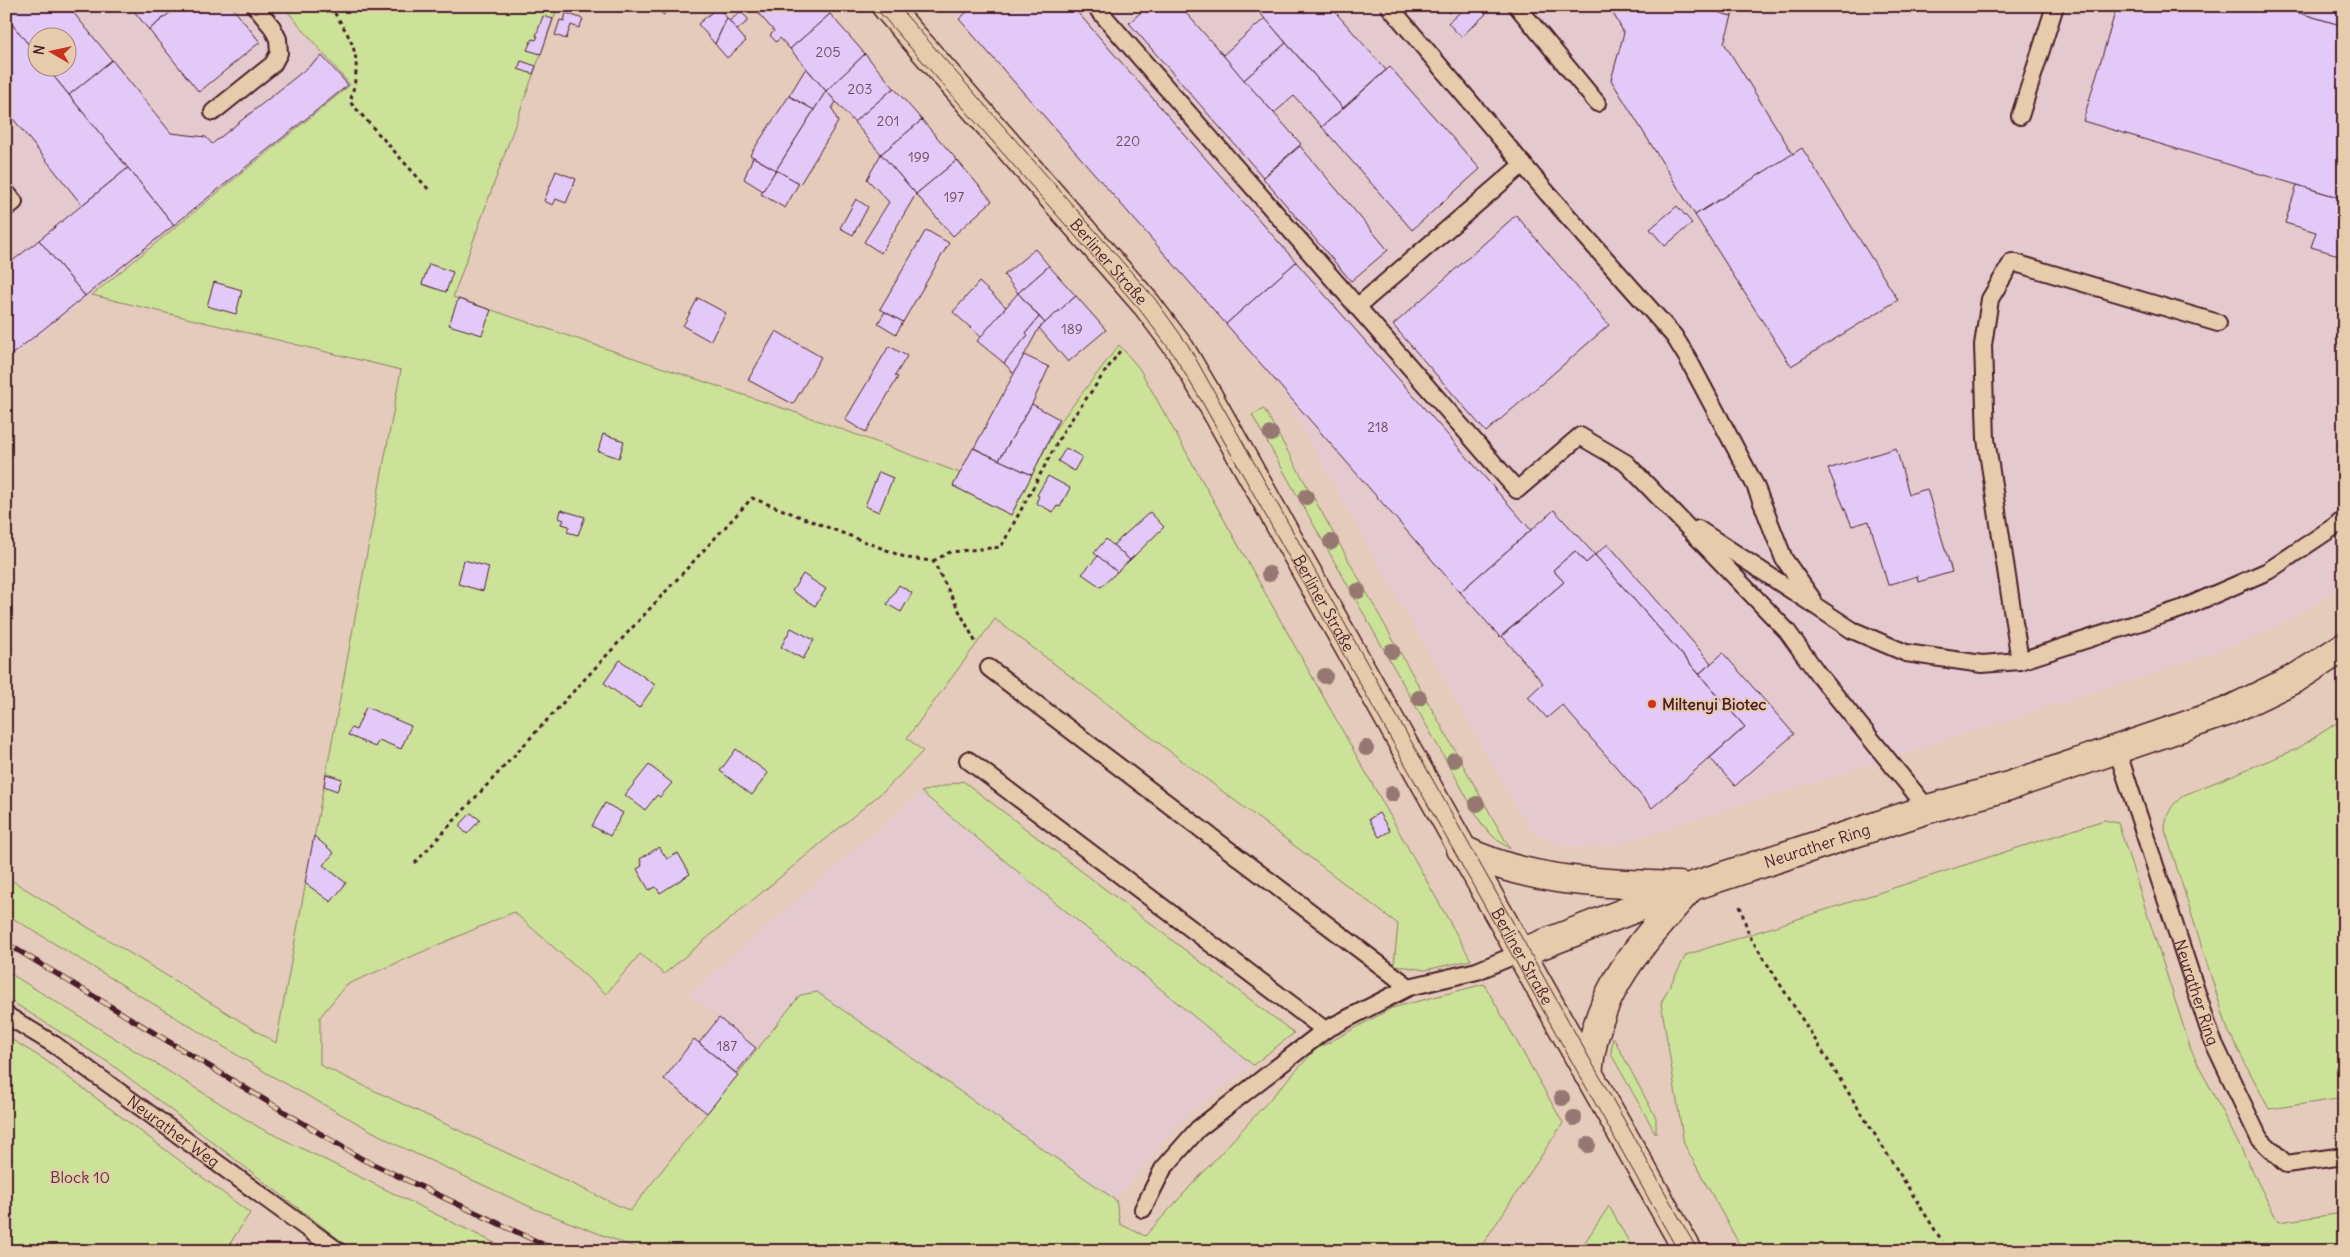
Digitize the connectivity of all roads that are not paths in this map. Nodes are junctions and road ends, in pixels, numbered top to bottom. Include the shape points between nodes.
1 (255, 6) edge
2 (886, 6) edge
3 (1095, 6) edge
4 (1389, 6) edge
5 (1517, 6) edge
6 (2055, 6) edge
7 (1597, 103) dead end
8 (214, 112) dead end
9 (2020, 116) dead end
10 (1523, 164) junction
11 (6, 192) edge
12 (6, 208) edge
13 (1357, 307) junction
14 (2218, 323) dead end
15 (1672, 512) junction
16 (2344, 518) edge
17 (1818, 608) junction
18 (2344, 647) edge
19 (2020, 661) junction
20 (989, 668) road end
21 (2117, 750) junction
22 (968, 760) dead end
23 (1928, 809) junction
24 (1461, 849) junction
25 (1690, 887) junction
26 (1520, 953) junction
27 (1409, 987) junction
28 (6, 1015) edge
29 (1325, 1030) junction
30 (1588, 1074) junction
31 (2344, 1156) edge
32 (1144, 1209) dead end
33 (338, 1251) edge
34 (1688, 1251) edge

1 - 8 lane via 275,33 279,53 273,64
2 - 24 main road, Berliner Straße via 1147,305 1180,349
3 - 13 lane
4 - 10 lane
5 - 7 lane
6 - 9 lane
10 - 13 lane
10 - 17 lane via 1674,336 1755,485 1784,559
11 - 12 lane via 14,202
13 - 15 lane via 1517,490 1580,436 1626,463
14 - 19 lane via 2012,262 1990,298 1983,345 1986,439
15 - 17 lane
15 - 23 lane via 1787,631
16 - 19 lane via 2268,571 2181,609
17 - 19 lane via 1852,630 1906,653 1982,664
18 - 21 main road, Neurather Ring via 2296,678 2226,712
20 - 27 lane
21 - 23 main road, Neurather Ring
21 - 31 lane, Neurather Ring via 2212,1039 2259,1138 2286,1164
22 - 29 lane
23 - 25 main road, Neurather Ring
24 - 25 main road via 1546,878
24 - 26 main road, Berliner Straße
25 - 26 main road, Neurather Ring
25 - 30 main road via 1639,946 1609,992 1593,1036
26 - 27 lane via 1477,971
26 - 30 main road, Berliner Straße
27 - 29 lane
28 - 33 lane, Neurather Weg via 55,1045
29 - 32 lane via 1198,1129 1163,1169
30 - 34 main road, Berliner Straße

